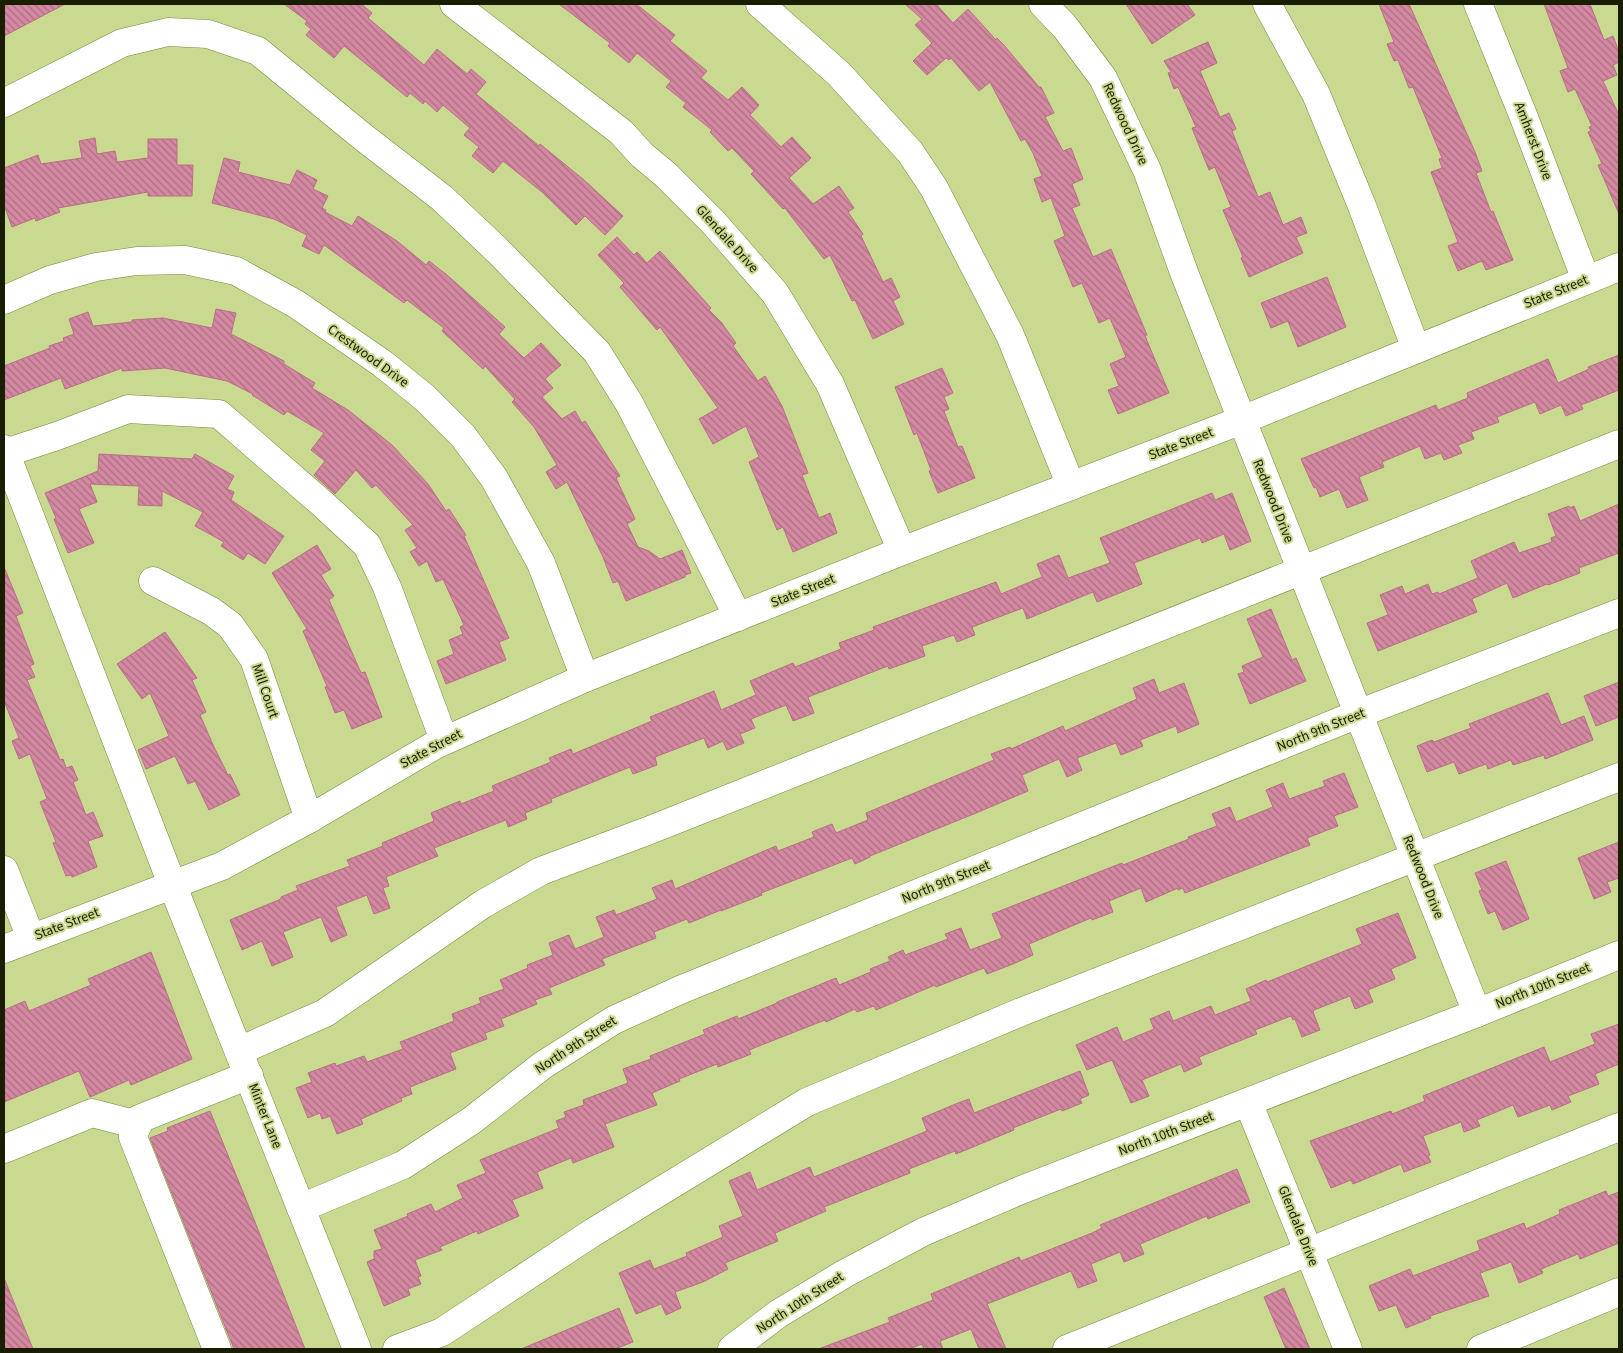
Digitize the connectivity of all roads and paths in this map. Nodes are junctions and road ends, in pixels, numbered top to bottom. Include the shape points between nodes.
1 (454, 4) edge
2 (760, 4) edge
3 (1043, 4) edge
4 (1267, 4) edge
5 (1478, 4) edge
6 (4, 104) edge
7 (1619, 266) edge
8 (1586, 280) junction
9 (4, 300) edge
10 (1416, 349) junction
11 (1242, 420) junction
12 (1619, 444) edge
13 (4, 451) edge
14 (1071, 486) junction
15 (902, 551) junction
16 (1301, 570) junction
17 (153, 581) dead end
18 (1619, 613) edge
19 (738, 617) junction
20 (585, 678) junction
21 (1358, 714) junction
22 (444, 740) junction
23 (1619, 777) edge
24 (309, 819) junction
25 (1415, 857) junction
26 (4, 870) edge
27 (172, 884) junction
28 (31, 938) junction
29 (4, 949) edge
30 (1619, 955) edge
31 (1477, 1014) junction
32 (244, 1063) junction
33 (1248, 1102) junction
34 (138, 1125) junction
35 (1619, 1127) edge
36 (4, 1149) edge
37 (301, 1208) junction
38 (1309, 1252) junction
39 (1619, 1292) edge
40 (217, 1349) edge
41 (357, 1349) edge
42 (397, 1349) edge
43 (732, 1349) edge
44 (1067, 1349) edge
45 (1348, 1349) edge
46 (1480, 1349) edge

1 - 15 street, Glendale Drive via 621,132 714,223 775,293 830,384
2 - 14 street via 838,74 910,152 934,188 1010,335
3 - 11 street, Redwood Drive via 1065,27 1103,78 1115,103 1146,170
4 - 10 street via 1316,94
5 - 8 street, Amherst Drive
6 - 19 street via 122,43 168,32 208,34 258,51 442,198 597,352 629,403
7 - 8 street, State Street
8 - 10 street, State Street
9 - 20 street, Crestwood Drive via 50,280 96,267 137,261 185,260 236,271 296,304 426,398 462,436 494,478 541,564
10 - 11 street, State Street
11 - 14 street, State Street
11 - 16 street, Redwood Drive
12 - 16 street
13 - 22 street via 57,436 128,409 219,414 367,545 387,587
13 - 27 street, Minter Lane
14 - 15 street, State Street
15 - 19 street, State Street
16 - 21 street, Redwood Drive
16 - 32 street via 650,830 541,870 483,904 325,1013
17 - 24 street, Mill Court via 211,611 230,626 254,659
18 - 21 street, North 9th Street
19 - 20 street, State Street
20 - 22 street, State Street
21 - 25 street, Redwood Drive
21 - 37 street, North 9th Street via 680,990 614,1020 543,1065 472,1122 403,1165
22 - 24 street, State Street
23 - 25 street
24 - 27 street, State Street via 222,866
25 - 31 street, Redwood Drive
25 - 42 street via 1022,1012 807,1102 592,1232 442,1332
26 - 28 street
27 - 28 street, State Street
27 - 32 street, Minter Lane
28 - 29 street, State Street
30 - 31 street, North 10th Street
31 - 33 street, North 10th Street
32 - 34 street via 139,1119
32 - 37 street, Minter Lane
33 - 38 street, Glendale Drive
33 - 43 street, North 10th Street via 1021,1190 923,1232 778,1314
34 - 36 street via 92,1113
34 - 40 street via 133,1137
35 - 38 street
37 - 41 street, Minter Lane
38 - 44 street
38 - 45 street, Glendale Drive
39 - 46 street

